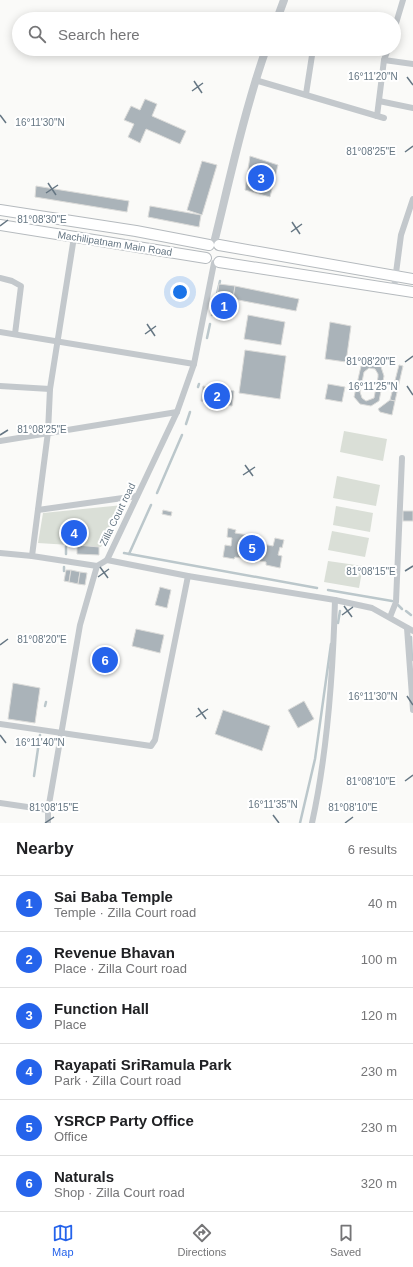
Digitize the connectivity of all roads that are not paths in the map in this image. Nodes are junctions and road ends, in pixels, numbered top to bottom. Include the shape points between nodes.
1 (284, 0) edge
2 (403, 0) edge
3 (280, 12) edge
4 (399, 12) edge
5 (264, 56) edge
6 (312, 56) edge
7 (385, 56) edge
8 (384, 60) junction
9 (413, 64) edge
10 (255, 80) junction
11 (306, 94) junction
12 (379, 101) junction
13 (413, 108) edge
14 (377, 116) junction
15 (384, 118) dead end
16 (413, 199) edge
17 (0, 210) edge
18 (0, 225) edge
19 (74, 237) junction
20 (214, 244) junction
21 (213, 261) junction
22 (396, 276) junction
23 (0, 278) edge
24 (413, 279) edge
25 (394, 288) junction
26 (413, 292) edge
27 (0, 332) edge
28 (15, 334) junction
29 (58, 340) junction
30 (194, 364) junction
31 (0, 386) edge
32 (50, 389) junction
33 (177, 412) junction
34 (48, 432) junction
35 (0, 441) edge
36 (402, 458) dead end
37 (137, 496) junction
38 (38, 510) junction
39 (0, 553) edge
40 (32, 556) junction
41 (107, 560) junction
42 (97, 566) junction
43 (188, 576) junction
44 (336, 600) junction
45 (390, 618) junction
46 (407, 628) junction
47 (413, 631) edge
48 (413, 709) edge
49 (0, 724) edge
50 (61, 732) junction
51 (0, 803) edge
52 (48, 810) junction
53 (48, 823) edge
54 (312, 823) edge

1 - 3 street
2 - 4 street
5 - 10 street
6 - 11 street
7 - 8 street
8 - 9 street
8 - 12 street
10 - 11 street
10 - 20 street
11 - 14 street
12 - 13 street
12 - 14 street
14 - 15 street
16 - 22 street via 401,235
17 - 20 main road, Machilipatnam Main Road
18 - 19 main road, Machilipatnam Main Road
19 - 21 main road, Machilipatnam Main Road
19 - 29 street
20 - 21 main road via 206,248
20 - 21 main road via 224,253 223,258
20 - 22 main road, Machilipatnam Main Road
21 - 25 main road, Machilipatnam Main Road
21 - 30 street, Zilla Court road
22 - 24 main road, Machilipatnam Main Road
22 - 25 street
23 - 28 street via 21,286
25 - 26 main road, Machilipatnam Main Road
27 - 28 street
28 - 29 street
29 - 30 street
29 - 32 street
30 - 33 street, Zilla Court road
31 - 32 street
32 - 34 street
33 - 34 street
33 - 37 street, Zilla Court road
34 - 35 street
34 - 38 street
36 - 45 street via 396,602
37 - 38 street
37 - 41 street, Zilla Court road
38 - 40 street
39 - 40 street
40 - 42 street
41 - 42 street, Zilla Court road
41 - 43 street
42 - 50 street via 80,625
43 - 44 street
43 - 50 street via 154,743 147,747
44 - 45 street via 372,608
44 - 54 street via 334,658 319,792
45 - 46 street
46 - 47 street
46 - 48 street
49 - 50 street
50 - 52 street
51 - 52 street
52 - 53 street

